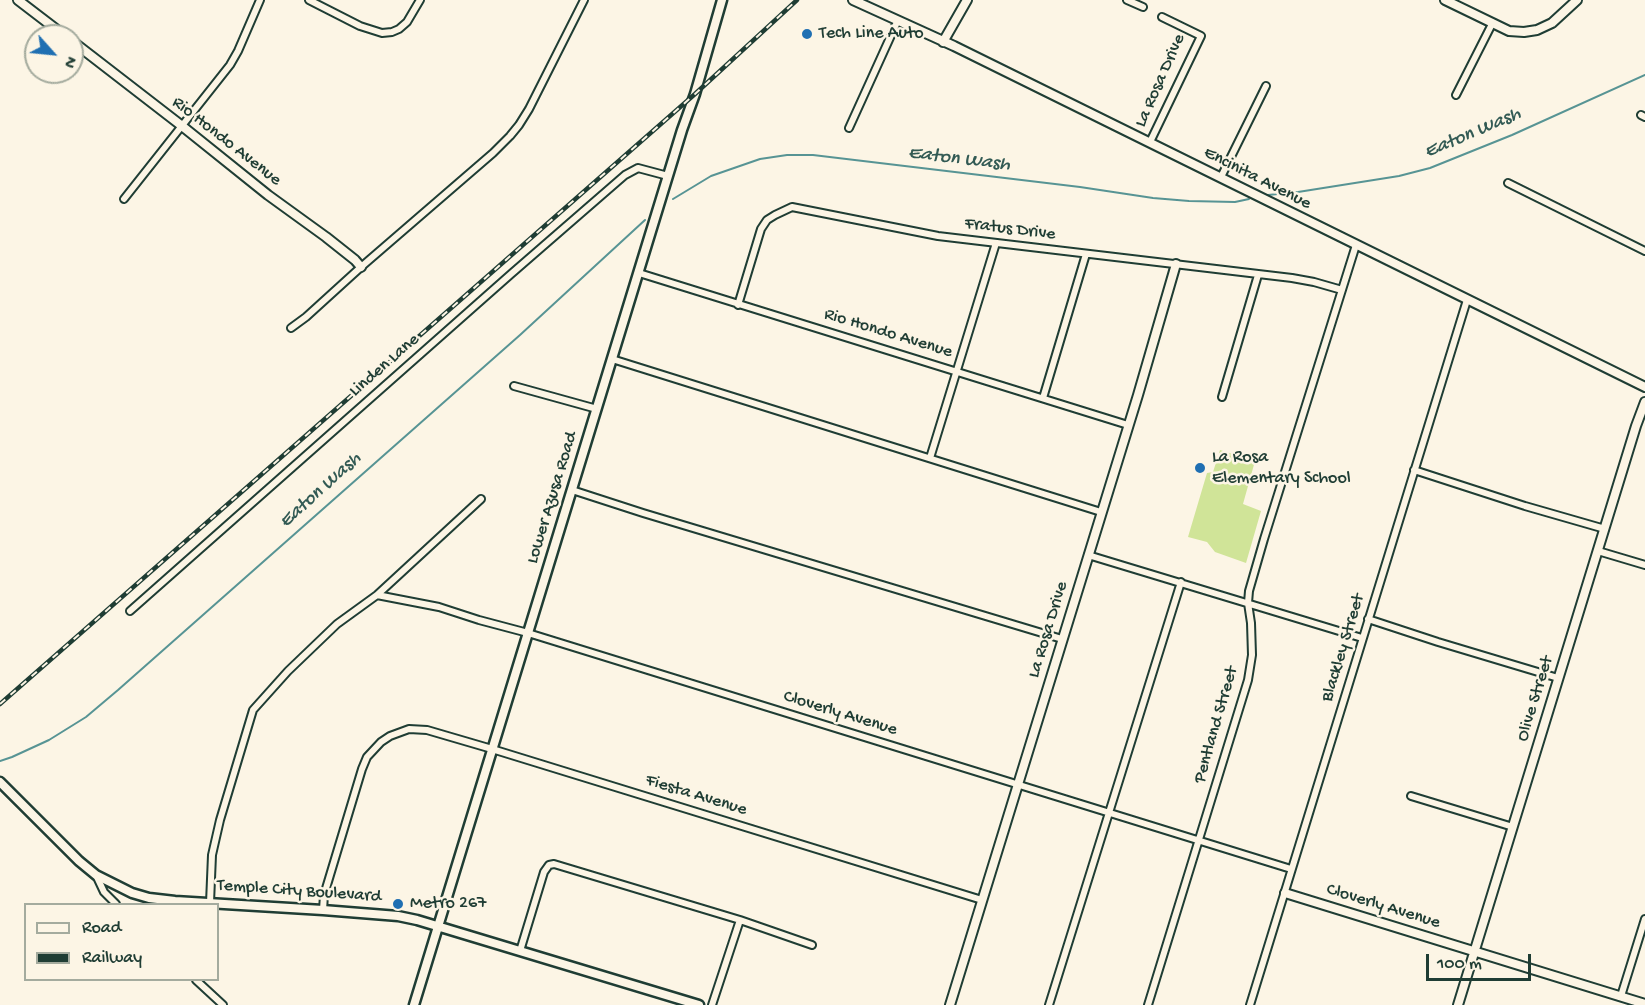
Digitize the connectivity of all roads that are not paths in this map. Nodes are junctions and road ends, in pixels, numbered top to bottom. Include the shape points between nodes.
1 (18, 0) edge
2 (260, 0) edge
3 (309, 0) edge
4 (420, 0) edge
5 (584, 0) edge
6 (722, 0) edge
7 (854, 0) edge
8 (967, 0) edge
9 (1127, 0) edge
10 (1444, 0) edge
11 (1577, 0) edge
12 (1143, 8) dead end
13 (1162, 17) dead end
14 (898, 20) junction
15 (49, 24) edge
16 (1492, 24) junction
17 (943, 42) junction
18 (84, 50) edge
19 (1266, 86) dead end
20 (1456, 95) dead end
21 (182, 126) junction
22 (849, 128) dead end
23 (1150, 142) junction
24 (668, 176) junction
25 (1221, 177) junction
26 (1508, 183) dead end
27 (124, 199) dead end
28 (996, 243) junction
29 (1356, 245) junction
30 (1645, 251) edge
31 (1086, 254) junction
32 (1176, 264) junction
33 (361, 267) junction
34 (639, 273) junction
35 (1258, 274) junction
36 (1342, 290) junction
37 (1467, 300) junction
38 (738, 305) junction
39 (291, 328) dead end
40 (612, 359) junction
41 (957, 371) junction
42 (514, 386) dead end
43 (1645, 387) edge
44 (1222, 397) dead end
45 (1042, 398) junction
46 (1645, 402) edge
47 (597, 409) junction
48 (1128, 425) junction
49 (930, 458) junction
50 (1414, 470) junction
51 (572, 490) junction
52 (481, 499) dead end
53 (1101, 512) junction
54 (1605, 529) junction
55 (1598, 552) junction
56 (1088, 555) junction
57 (1645, 565) edge
58 (1181, 582) junction
59 (377, 595) junction
60 (1248, 603) junction
61 (130, 611) dead end
62 (1368, 619) junction
63 (528, 633) junction
64 (1362, 638) junction
65 (1062, 639) junction
66 (1558, 678) junction
67 (492, 749) junction
68 (0, 782) edge
69 (1018, 785) junction
70 (1411, 796) dead end
71 (1109, 813) junction
72 (1513, 827) junction
73 (1199, 841) junction
74 (1292, 869) junction
75 (96, 875) junction
76 (1285, 893) junction
77 (142, 900) edge
78 (982, 900) junction
79 (115, 903) edge
80 (210, 903) edge
81 (219, 903) edge
82 (323, 909) junction
83 (1645, 919) edge
84 (740, 920) junction
85 (439, 927) junction
86 (812, 945) dead end
87 (520, 951) junction
88 (1474, 951) junction
89 (197, 981) edge
90 (1621, 996) junction
91 (1645, 1004) edge
92 (223, 1005) edge
93 (414, 1005) edge
94 (699, 1005) edge
95 (712, 1005) edge
96 (950, 1005) edge
97 (1049, 1005) edge
98 (1148, 1005) edge
99 (1250, 1005) edge
100 (1458, 1005) edge

1 - 15 street
2 - 21 street via 230,65
3 - 4 street via 382,33 399,29
5 - 33 street via 513,133
6 - 24 main road, Lower Azusa Road
7 - 14 street, Encinita Avenue
8 - 17 street
9 - 12 street
10 - 16 street
11 - 16 street via 1552,23 1537,30 1509,31
13 - 23 street, La Rosa Drive via 1201,36
14 - 17 street, Encinita Avenue
14 - 22 street
16 - 20 street
17 - 23 street, Encinita Avenue
18 - 21 street, Rio Hondo Avenue
19 - 25 street
21 - 27 street
21 - 33 street, Rio Hondo Avenue
23 - 25 street, Encinita Avenue
24 - 34 main road, Lower Azusa Road
24 - 61 street, Linden Lane via 638,168 625,175
25 - 29 street, Encinita Avenue
26 - 30 street
28 - 31 street, Fratus Drive
28 - 38 street, Fratus Drive via 792,207 775,215 761,229
28 - 41 street
29 - 36 street, Pentland Street
29 - 37 street, Encinita Avenue
31 - 32 street, Fratus Drive
31 - 45 street
32 - 35 street, Fratus Drive
32 - 48 street, La Rosa Drive
33 - 39 street
34 - 38 street, Rio Hondo Avenue
34 - 40 main road, Lower Azusa Road
35 - 36 street, Fratus Drive
35 - 44 street
36 - 60 street, Pentland Street via 1264,539
37 - 43 street, Encinita Avenue
37 - 50 street, Blackley Street
38 - 41 street, Rio Hondo Avenue
40 - 47 main road, Lower Azusa Road
40 - 49 street
41 - 45 street, Rio Hondo Avenue
41 - 49 street
42 - 47 street
45 - 48 street, Rio Hondo Avenue
46 - 54 street, Olive Street
47 - 51 main road, Lower Azusa Road
48 - 53 street, La Rosa Drive
49 - 53 street
50 - 54 street
50 - 62 street, Blackley Street
51 - 63 main road, Lower Azusa Road
51 - 65 street
52 - 59 street
53 - 56 street, La Rosa Drive
54 - 55 street, Olive Street
55 - 57 street
55 - 66 street, Olive Street
56 - 58 street
56 - 65 street, La Rosa Drive
58 - 60 street
58 - 71 street
59 - 63 street, Cloverly Avenue via 439,607
59 - 80 street via 337,624 253,710 212,855
60 - 64 street
60 - 73 street, Pentland Street via 1252,655 1248,680
62 - 64 street, Blackley Street
62 - 66 street
63 - 67 main road, Lower Azusa Road
63 - 69 street, Cloverly Avenue
64 - 74 street, Blackley Street
65 - 69 street, La Rosa Drive
66 - 72 street, Olive Street
67 - 78 street, Fiesta Avenue
67 - 82 street, Fiesta Avenue via 427,730 409,729 381,742 362,769
67 - 85 main road, Lower Azusa Road
68 - 75 main road, Temple City Boulevard
69 - 71 street, Cloverly Avenue
69 - 78 street, La Rosa Drive
70 - 72 street
71 - 73 street, Cloverly Avenue
71 - 97 street
72 - 88 street, Olive Street
73 - 74 street, Cloverly Avenue
73 - 98 street, Pentland Street
74 - 76 street, Blackley Street
75 - 77 main road, Temple City Boulevard
75 - 79 street
76 - 88 street, Cloverly Avenue
76 - 99 street, Blackley Street
77 - 80 main road, Temple City Boulevard
78 - 96 street, La Rosa Drive
81 - 82 main road, Temple City Boulevard
82 - 85 main road, Temple City Boulevard via 398,916
83 - 90 street
84 - 86 street
84 - 87 street via 554,864 544,872
84 - 95 street
85 - 87 main road, Temple City Boulevard
85 - 93 main road, Lower Azusa Road
87 - 94 main road, Temple City Boulevard
88 - 90 street, Cloverly Avenue
88 - 100 street, Olive Street
89 - 92 street
90 - 91 street, Cloverly Avenue

